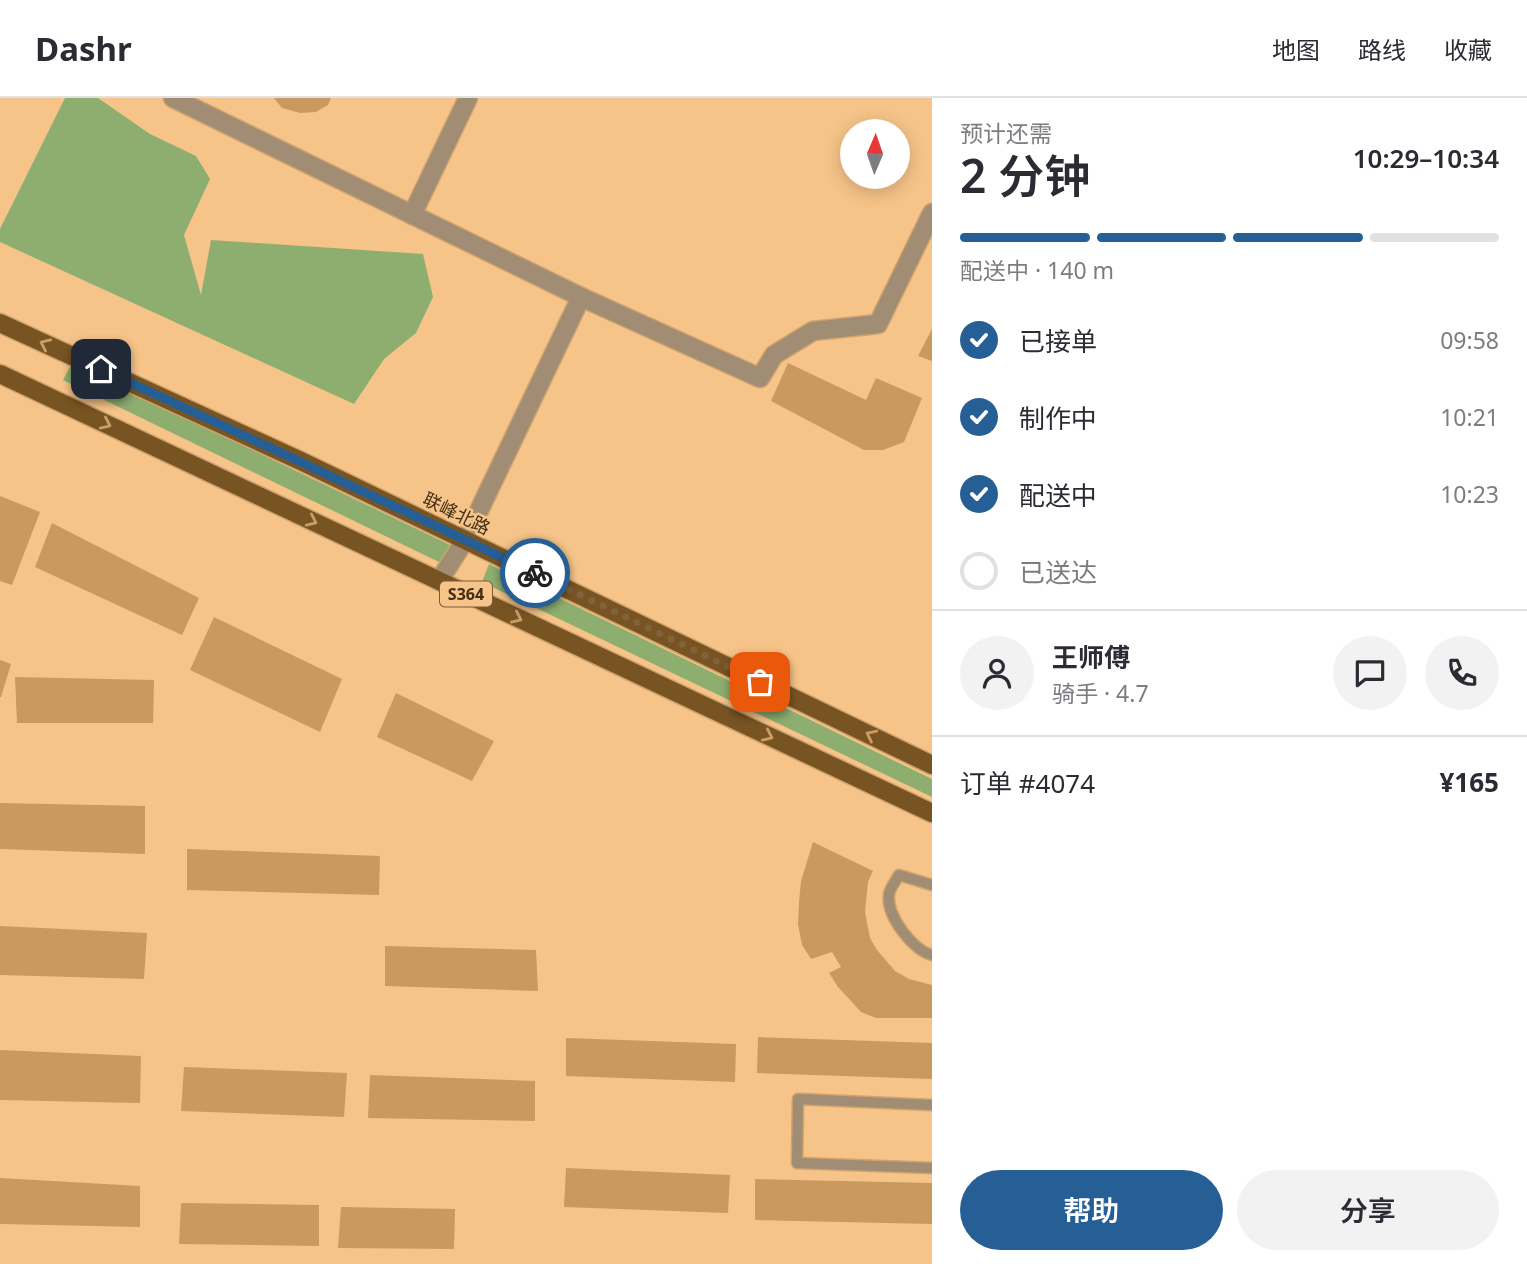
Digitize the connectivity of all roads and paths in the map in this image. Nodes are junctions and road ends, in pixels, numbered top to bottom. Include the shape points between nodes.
1 (173, 98) edge
2 (468, 98) edge
3 (932, 213) edge
4 (412, 215) junction
5 (580, 298) junction
6 (0, 323) edge
7 (0, 373) edge
8 (465, 540) junction
9 (439, 581) junction
10 (932, 765) edge
11 (932, 813) edge
12 (932, 885) edge
13 (932, 955) edge
14 (932, 1105) edge
15 (932, 1168) edge

1 - 4 street
2 - 4 street
3 - 5 street via 878,324 813,331 774,355 760,378
4 - 5 street
5 - 8 street
8 -> 6 main road, 联峰北路 / S364
7 -> 9 main road, S364
8 - 9 street
10 -> 8 main road, 联峰北路 / S364
9 -> 11 main road, S364
12 - 13 lane via 899,875 889,895 893,919 925,954
14 - 15 lane via 798,1099 797,1150 797,1163

